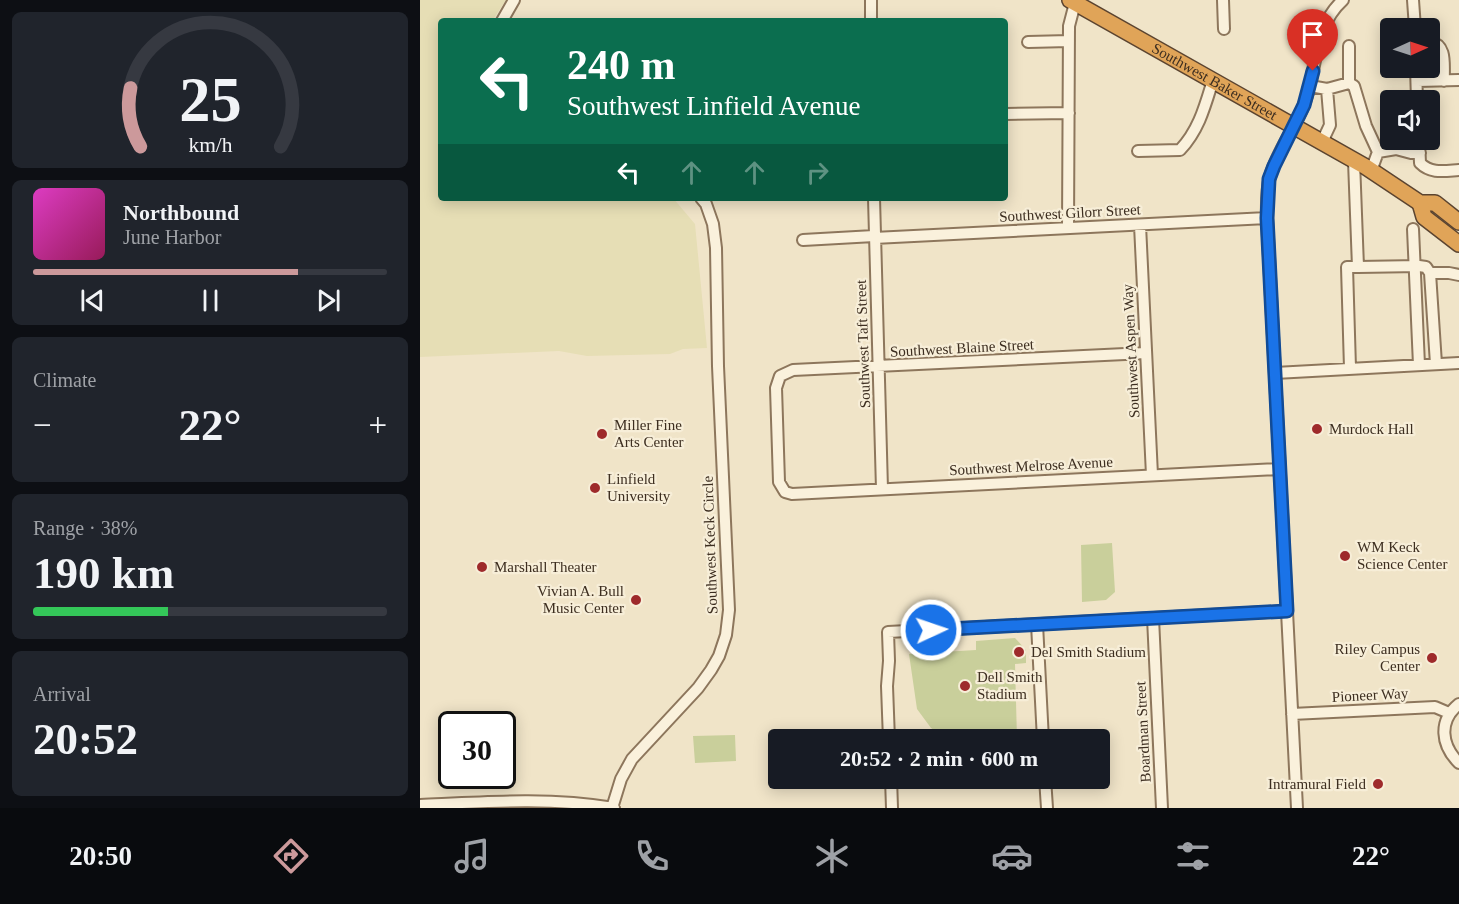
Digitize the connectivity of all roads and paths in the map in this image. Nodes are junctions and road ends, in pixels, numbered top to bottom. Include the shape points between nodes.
1 (514, 0) edge
2 (871, 0) edge
3 (1223, 0) edge
4 (1413, 0) edge
5 (1072, 1) edge
6 (1336, 2) edge
7 (504, 18) edge
8 (871, 18) edge
9 (1414, 18) edge
10 (1224, 29) dead end
11 (1069, 41) junction
12 (1028, 42) dead end
13 (1348, 46) dead end
14 (1440, 46) edge
15 (1417, 78) edge
16 (1213, 80) junction
17 (1459, 80) edge
18 (1417, 81) junction
19 (1444, 81) junction
20 (1349, 83) junction
21 (1310, 86) junction
22 (1327, 90) junction
23 (1417, 90) edge
24 (1069, 113) junction
25 (1008, 114) edge
26 (1293, 126) junction
27 (1322, 142) junction
28 (1382, 150) edge
29 (1406, 150) edge
30 (1420, 150) edge
31 (1138, 151) dead end
32 (1378, 152) junction
33 (1420, 153) junction
34 (1354, 161) junction
35 (1459, 170) edge
36 (1371, 171) junction
37 (704, 201) edge
38 (873, 201) edge
39 (1420, 203) junction
40 (1267, 218) junction
41 (1459, 222) edge
42 (1140, 225) junction
43 (1068, 228) junction
44 (1413, 229) dead end
45 (874, 237) junction
46 (803, 240) dead end
47 (1459, 244) edge
48 (1414, 266) junction
49 (1358, 267) junction
50 (1430, 273) junction
51 (1459, 275) edge
52 (1146, 353) junction
53 (1459, 363) edge
54 (1436, 364) junction
55 (1419, 365) junction
56 (878, 367) junction
57 (1350, 368) junction
58 (1275, 373) junction
59 (1279, 470) junction
60 (1152, 475) junction
61 (882, 489) junction
62 (785, 492) joint
63 (1287, 611) junction
64 (1153, 618) junction
65 (1037, 624) junction
66 (1459, 704) edge
67 (1449, 713) junction
68 (1292, 714) junction
69 (888, 729) edge
70 (1042, 729) edge
71 (1459, 763) edge
72 (891, 789) edge
73 (1046, 789) edge
74 (420, 805) edge
75 (613, 808) edge
76 (892, 808) edge
77 (1047, 808) edge
78 (1162, 808) edge
79 (1297, 808) edge

1 - 7 street
2 - 8 street
3 - 10 street
4 - 9 street
5 - 11 street
5 - 16 highway, Southwest Baker Street
6 - 21 street via 1319,38
11 - 12 street
11 - 24 street
13 - 20 street
14 - 19 street
15 - 18 street
16 - 26 highway, Southwest Baker Street
16 - 31 street via 1198,125 1180,150
17 - 19 street
18 - 19 street
18 - 23 street
20 - 22 street
20 - 32 street via 1354,86
21 - 22 street
21 - 26 street
22 - 27 street via 1330,125
24 - 25 street
24 - 43 street
26 - 27 highway, Southwest Baker Street
26 - 40 street via 1269,179
27 - 34 highway, Southwest Baker Street
28 - 32 street
29 - 33 street
30 - 33 street
32 - 36 street
33 - 35 street via 1420,163 1426,169
34 - 36 highway, Southwest Baker Street
34 - 49 street
36 - 39 highway, Southwest Baker Street
37 - 75 street, Southwest Keck Circle via 713,224 716,248 729,610 726,635 719,656 698,688 632,759 621,779
38 - 45 street, Southwest Taft Street
39 - 41 highway, Southwest Baker Street via 1434,203
39 - 47 highway, Southwest Baker Street via 1424,217
40 - 42 street, Southwest Gilorr Street
40 - 58 street
42 - 43 street, Southwest Gilorr Street
42 - 52 street, Southwest Aspen Way
43 - 45 street, Southwest Gilorr Street
44 - 48 street
45 - 46 street, Southwest Gilorr Street
45 - 56 street, Southwest Taft Street
48 - 49 street
48 - 50 street via 1426,267
48 - 55 street
49 - 57 street via 1347,267
50 - 51 street
50 - 54 street
52 - 56 street, Southwest Blaine Street
52 - 60 street, Southwest Aspen Way
53 - 54 street
54 - 55 street
55 - 57 street
56 - 61 street, Southwest Taft Street
56 - 62 street, Southwest Blaine Street via 793,370 780,376 776,388 779,482
57 - 58 street
58 - 59 street
59 - 60 street, Southwest Melrose Avenue
59 - 63 street
60 - 61 street, Southwest Melrose Avenue
61 - 62 street, Southwest Melrose Avenue
63 - 64 street
63 - 68 street
64 - 65 street
64 - 78 street, Boardman Street
65 - 69 street via 888,632
65 - 70 street
66 - 67 street
67 - 68 street, Pioneer Way via 1435,706
67 - 71 street via 1444,737 1450,754
68 - 79 street
72 - 76 street
73 - 77 street
74 - 75 street, Southwest Keck Circle via 533,800

